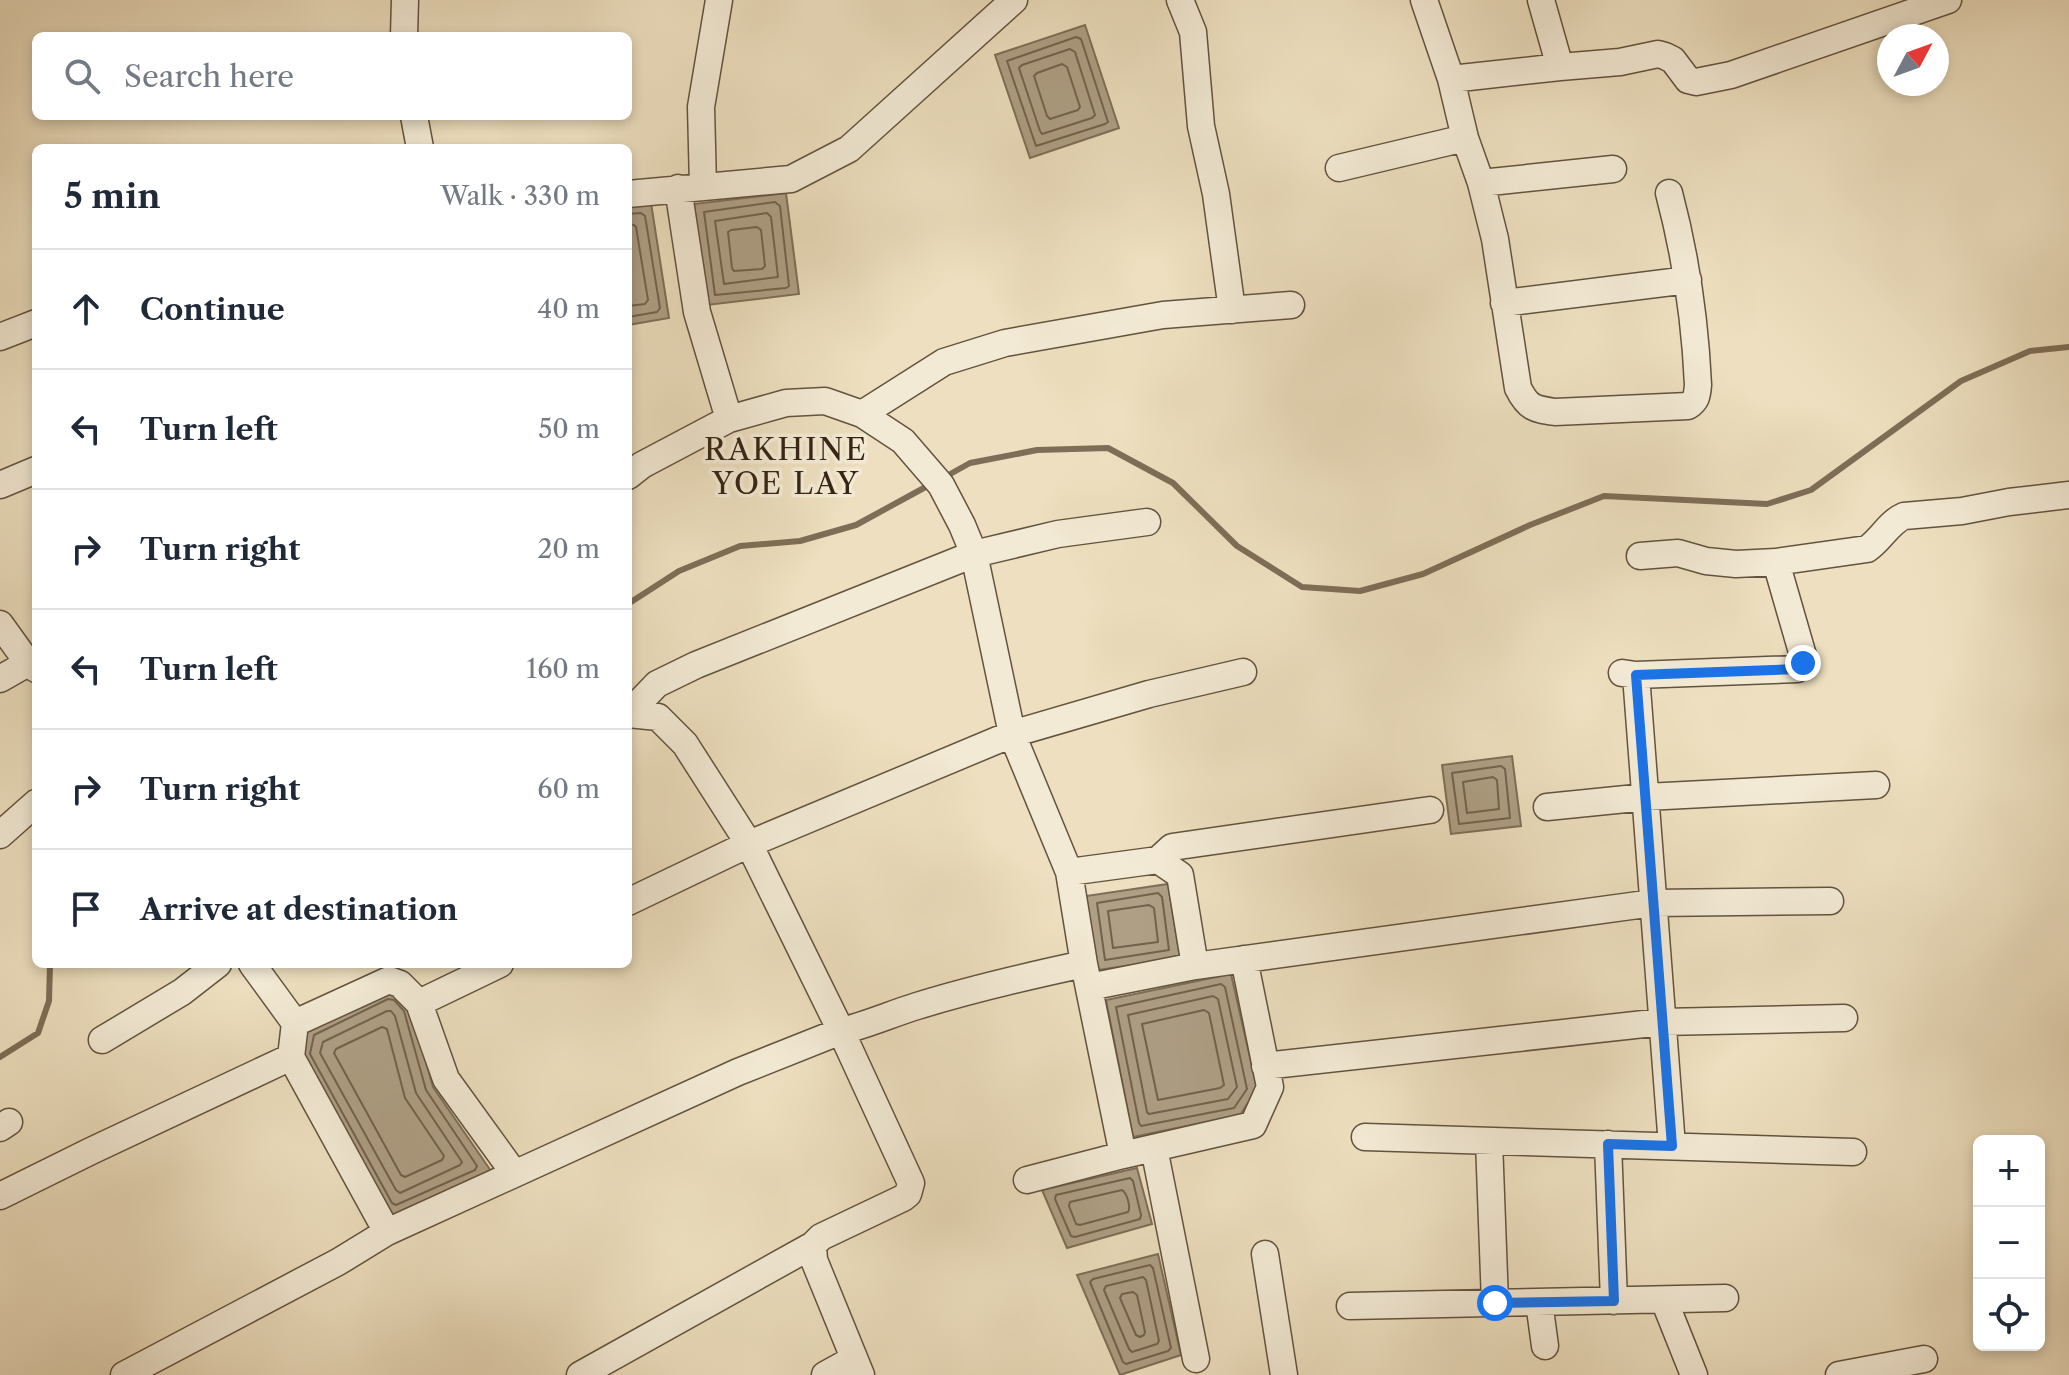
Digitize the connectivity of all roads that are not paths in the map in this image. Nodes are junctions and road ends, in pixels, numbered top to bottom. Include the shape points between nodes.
1 (405, 0) edge
2 (719, 0) edge
3 (1014, 0) edge
4 (1180, 0) edge
5 (1424, 0) edge
6 (1541, 0) edge
7 (1948, 0) edge
8 (404, 32) edge
9 (1560, 67) junction
10 (1451, 79) junction
11 (415, 120) edge
12 (1465, 138) junction
13 (419, 144) edge
14 (1339, 168) dead end
15 (1613, 169) dead end
16 (1481, 183) junction
17 (690, 187) junction
18 (1669, 193) dead end
19 (632, 194) edge
20 (1688, 280) junction
21 (1504, 303) junction
22 (1291, 305) dead end
23 (1232, 310) junction
24 (32, 325) edge
25 (0, 337) edge
26 (862, 414) junction
27 (729, 419) junction
28 (32, 472) edge
29 (632, 473) edge
30 (0, 485) edge
31 (2069, 495) edge
32 (1147, 522) dead end
33 (974, 554) junction
34 (1640, 556) dead end
35 (1776, 562) junction
36 (0, 624) edge
37 (32, 666) edge
38 (1243, 672) dead end
39 (0, 679) edge
40 (632, 710) edge
41 (632, 713) edge
42 (1012, 734) junction
43 (1876, 785) dead end
44 (1646, 797) junction
45 (32, 807) edge
46 (1547, 807) dead end
47 (1430, 810) dead end
48 (0, 835) edge
49 (749, 844) junction
50 (1158, 860) junction
51 (1069, 872) junction
52 (632, 900) edge
53 (1830, 901) dead end
54 (1653, 903) junction
55 (1244, 959) junction
56 (1195, 966) junction
57 (213, 968) edge
58 (255, 968) edge
59 (492, 968) edge
60 (1086, 975) junction
61 (419, 1003) junction
62 (1844, 1018) dead end
63 (1662, 1022) junction
64 (295, 1023) junction
65 (841, 1031) junction
66 (102, 1040) dead end
67 (291, 1057) junction
68 (1265, 1066) junction
69 (1365, 1137) dead end
70 (1489, 1141) junction
71 (1608, 1144) junction
72 (1672, 1146) junction
73 (1154, 1148) junction
74 (1853, 1152) dead end
75 (1123, 1155) junction
76 (514, 1173) junction
77 (1027, 1180) dead end
78 (0, 1196) edge
79 (387, 1232) junction
80 (813, 1245) junction
81 (1265, 1254) dead end
82 (1725, 1298) dead end
83 (1664, 1300) junction
84 (1614, 1301) junction
85 (1539, 1302) junction
86 (1495, 1303) junction
87 (1350, 1306) dead end
88 (1545, 1346) dead end
89 (1196, 1359) dead end
90 (1924, 1359) dead end
91 (857, 1367) edge
92 (151, 1369) edge
93 (124, 1375) edge
94 (580, 1375) edge
95 (825, 1375) edge
96 (1284, 1375) edge
97 (1694, 1375) edge
98 (1839, 1375) edge

1 - 8 street
2 - 17 street
3 - 17 street via 849,149 791,179
4 - 23 street via 1194,40 1201,126
5 - 10 street
6 - 9 street
7 - 9 street via 1731,75 1696,82 1688,80 1673,60 1658,54
9 - 10 street
10 - 12 street
11 - 13 street
12 - 14 street
12 - 16 street
15 - 16 street
16 - 21 street
17 - 19 street
17 - 27 street via 697,312
18 - 20 street
20 - 21 street
20 - 21 street via 1698,385 1688,406 1535,410 1518,388
22 - 23 street
23 - 26 street via 1163,315 1005,343 944,362
24 - 25 street
26 - 27 street via 825,401 786,403
26 - 33 street via 903,441 941,485
27 - 29 street
28 - 30 street
31 - 35 street via 1904,516 1867,549
32 - 33 street via 1058,534
33 - 40 street via 696,665 657,684
33 - 42 street
34 - 35 street via 1678,553 1736,564
35 - 44 street via 1804,659 1801,667 1629,674
36 - 37 street
37 - 39 street
38 - 42 street
41 - 49 street via 658,717 685,744
42 - 49 street
42 - 51 street
43 - 44 street
44 - 46 street
44 - 54 street
45 - 48 street
47 - 50 street via 1172,847
49 - 52 street
49 - 65 street
50 - 51 street
50 - 56 street via 1180,875
51 - 60 street
53 - 54 street
54 - 55 street
54 - 63 street
55 - 56 street
55 - 68 street
56 - 60 street
57 - 66 street
58 - 64 street
59 - 61 street
60 - 65 street via 1016,979
60 - 75 street
61 - 64 street via 389,980
61 - 76 street via 446,1079
62 - 63 street
63 - 68 street
63 - 72 street
64 - 67 street
65 - 76 street
65 - 80 street via 911,1183 903,1198
67 - 78 street
67 - 79 street
68 - 73 street via 1270,1087 1253,1125
69 - 70 street
70 - 71 street
70 - 86 street
71 - 72 street
71 - 84 street
72 - 74 street
73 - 75 street
73 - 89 street
75 - 77 street
76 - 79 street
79 - 92 street
80 - 91 street via 814,1260
80 - 94 street
81 - 96 street
82 - 83 street
83 - 84 street
83 - 97 street
84 - 85 street
85 - 86 street
85 - 88 street
86 - 87 street
90 - 98 street
91 - 95 street
92 - 93 street

